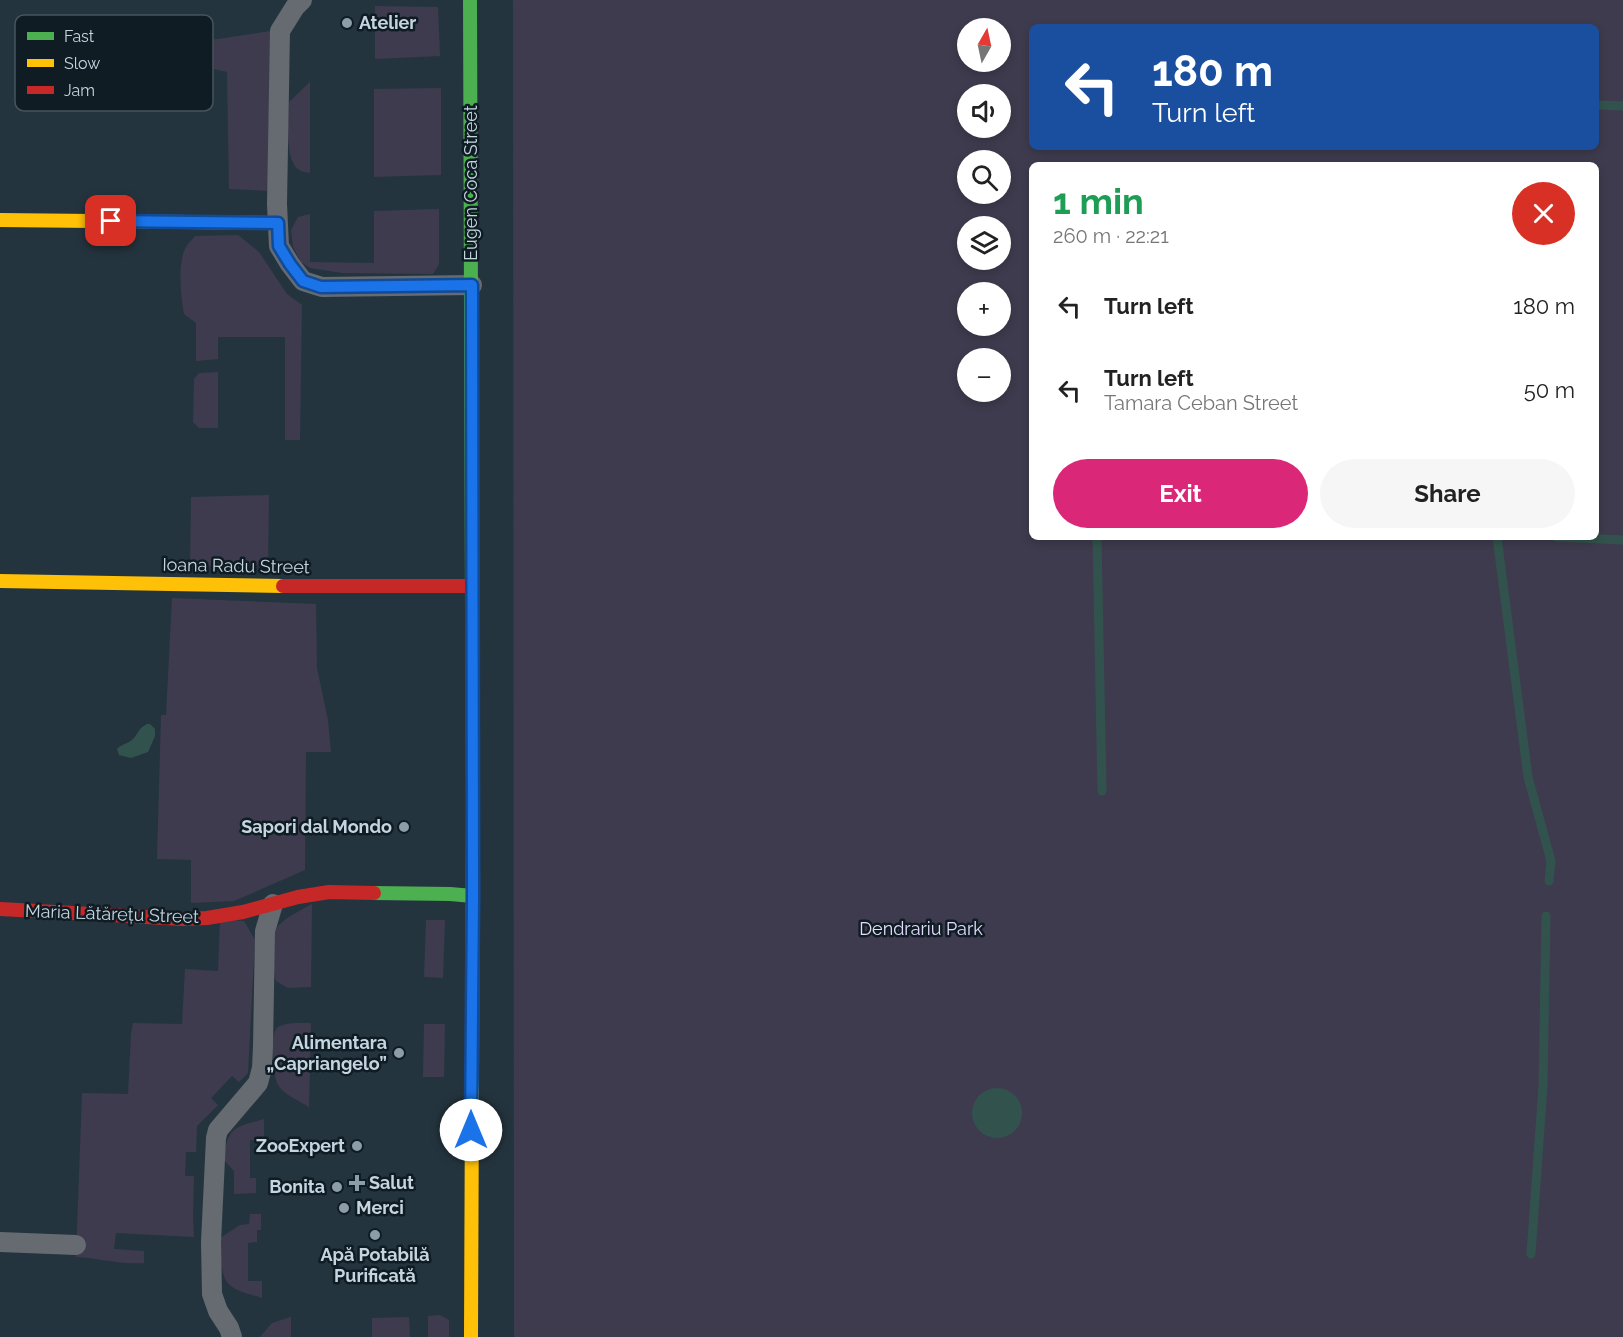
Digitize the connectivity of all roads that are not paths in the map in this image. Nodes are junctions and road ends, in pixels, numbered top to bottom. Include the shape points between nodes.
1 (302, 0) edge
2 (470, 0) edge
3 (0, 220) edge
4 (278, 223) junction
5 (472, 285) junction
6 (0, 581) edge
7 (471, 586) junction
8 (473, 896) junction
9 (273, 904) junction
10 (0, 909) edge
11 (0, 1242) edge
12 (76, 1245) dead end
13 (232, 1337) edge
14 (471, 1337) edge

1 - 4 lane via 280,31
2 - 5 street, Eugen Coca Street
3 - 4 street
4 - 5 lane via 279,246 290,264 303,281 321,287
5 - 7 street, Eugen Coca Street
6 - 7 street, Ioana Radu Street
7 - 8 street, Eugen Coca Street
8 - 9 street, Maria Lătărețu Street via 329,892
8 - 14 street, Eugen Coca Street
9 - 10 street, Maria Lătărețu Street via 183,919
9 - 13 lane via 265,931 260,1076 216,1138 212,1294
11 - 12 lane

